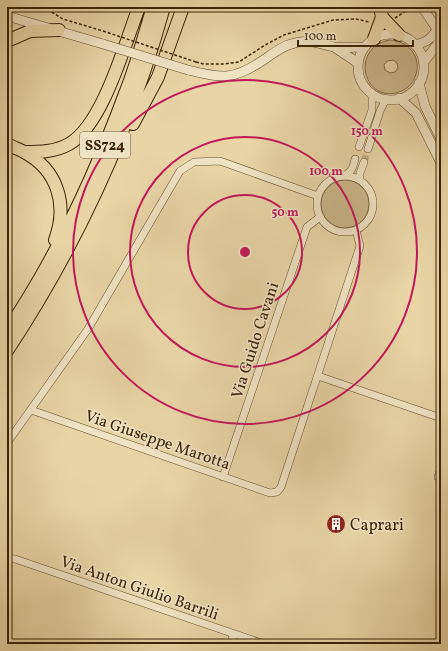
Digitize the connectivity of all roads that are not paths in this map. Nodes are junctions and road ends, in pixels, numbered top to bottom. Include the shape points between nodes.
1 (139, 7) edge
2 (153, 7) edge
3 (164, 7) edge
4 (182, 7) edge
5 (422, 7) edge
6 (381, 12) edge
7 (7, 16) edge
8 (59, 30) junction
9 (437, 30) junction
10 (399, 35) junction
11 (374, 39) junction
12 (7, 41) edge
13 (416, 45) junction
14 (334, 47) junction
15 (365, 47) junction
16 (438, 47) edge
17 (424, 62) junction
18 (358, 63) junction
19 (420, 83) junction
20 (372, 94) junction
21 (399, 98) junction
22 (386, 99) junction
23 (441, 139) edge
24 (7, 144) edge
25 (359, 146) tunnel mouth
26 (368, 149) tunnel mouth
27 (24, 152) junction
28 (355, 159) tunnel mouth
29 (364, 162) tunnel mouth
30 (441, 163) edge
31 (107, 170) junction
32 (344, 176) junction
33 (360, 180) junction
34 (318, 196) junction
35 (320, 217) junction
36 (356, 230) junction
37 (41, 276) junction
38 (7, 331) edge
39 (7, 351) edge
40 (318, 376) junction
41 (31, 410) junction
42 (441, 418) edge
43 (7, 443) edge
44 (441, 467) edge
45 (223, 477) junction
46 (438, 477) dead end
47 (7, 558) edge
48 (234, 634) junction
49 (230, 644) edge
50 (264, 644) edge

1 - 27 highway via 99,110 89,125 78,138 62,148
2 - 37 highway, SS724 via 126,91 91,181
3 - 31 highway, SS724 via 141,83
4 - 31 highway via 158,77
5 - 9 street
6 - 10 highway
6 - 11 highway
7 - 8 street
8 - 12 highway via 30,31
8 - 14 street, bridge via 188,70 224,77 251,68 295,42 316,42
9 - 13 street via 434,37
9 - 16 street via 440,37
10 - 11 street via 386,34
10 - 13 street
11 - 15 street
13 - 17 street
14 - 15 street
14 - 18 street
15 - 18 street
16 - 17 street
17 - 19 street
18 - 20 street via 361,80
19 - 21 street via 412,92
19 - 23 street via 425,106
20 - 22 street
20 - 25 street via 372,110
21 - 22 street
21 - 30 street via 416,113
22 - 26 street
24 - 27 highway
27 - 37 highway via 48,172 61,203 59,227
28 - 32 street via 352,169
29 - 33 street
31 - 39 highway, SS724 via 71,245 36,307
32 - 33 street
32 - 34 street via 328,182
33 - 36 street via 370,190 373,210 367,222
34 - 35 street
34 - 41 street via 220,161 194,162 180,171 88,329
35 - 36 street via 326,225 338,231
35 - 45 street, Via Guido Cavani via 307,227
36 - 40 street via 360,246
37 - 38 highway, SS724
40 - 42 street
40 - 45 street, Via Giuseppe Marotta via 281,487 277,492
41 - 43 street
41 - 45 street, Via Giuseppe Marotta
44 - 46 street
47 - 48 street, Via Anton Giulio Barrili
48 - 49 street
48 - 50 street, Via Anton Giulio Barrili

